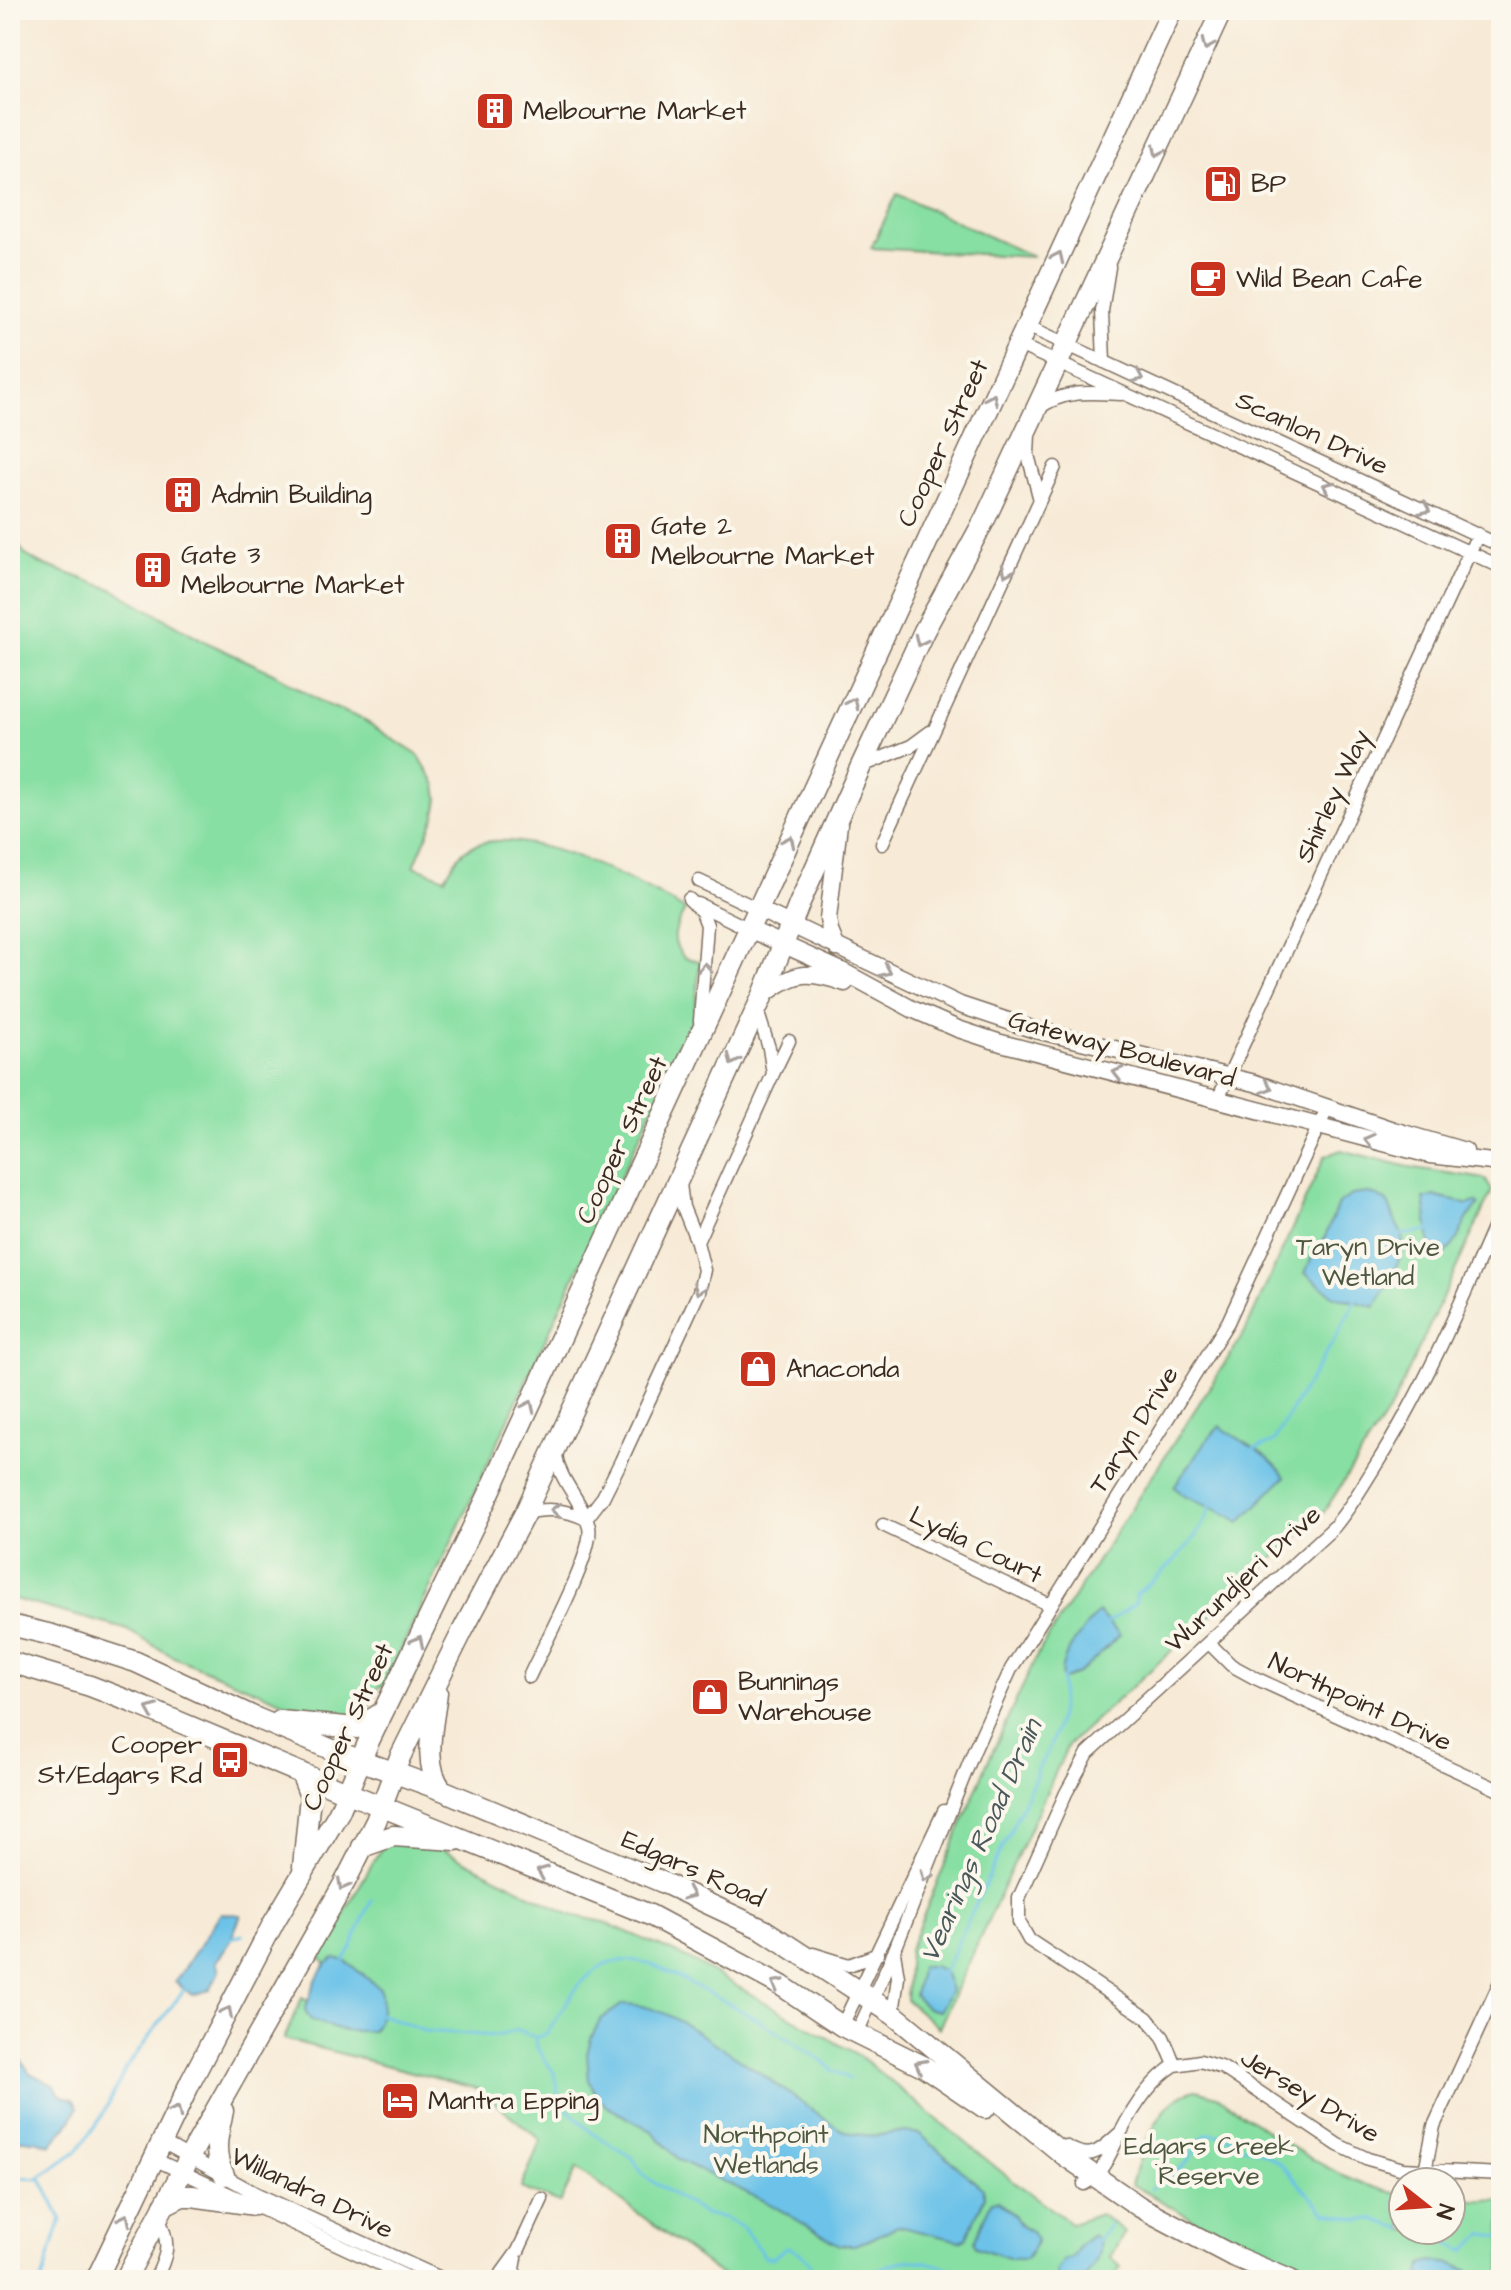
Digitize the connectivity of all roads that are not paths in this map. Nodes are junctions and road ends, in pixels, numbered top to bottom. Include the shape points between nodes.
1 (1172, 10) edge
2 (1222, 10) edge
3 (1112, 248) junction
4 (1025, 325) junction
5 (1017, 344) junction
6 (1063, 354) junction
7 (1104, 362) junction
8 (1128, 395) junction
9 (1033, 418) junction
10 (1055, 467) dead end
11 (1040, 500) junction
12 (1478, 534) junction
13 (1501, 546) edge
14 (1469, 553) junction
15 (1501, 567) edge
16 (935, 726) junction
17 (861, 766) junction
18 (841, 810) junction
19 (882, 844) dead end
20 (699, 881) dead end
21 (758, 909) junction
22 (749, 929) junction
23 (787, 936) junction
24 (837, 948) junction
25 (881, 994) junction
26 (760, 1002) junction
27 (1032, 1029) junction
28 (789, 1041) dead end
29 (696, 1043) junction
30 (1029, 1050) junction
31 (773, 1074) junction
32 (1227, 1075) junction
33 (1218, 1099) junction
34 (1328, 1106) junction
35 (1319, 1126) junction
36 (1501, 1162) edge
37 (679, 1176) junction
38 (1501, 1210) edge
39 (697, 1242) junction
40 (1486, 1245) junction
41 (1501, 1247) edge
42 (555, 1448) junction
43 (525, 1513) junction
44 (586, 1519) junction
45 (883, 1525) dead end
46 (1050, 1605) junction
47 (10, 1625) edge
48 (1209, 1643) junction
49 (10, 1662) edge
50 (529, 1677) dead end
51 (439, 1680) junction
52 (384, 1711) junction
53 (256, 1718) junction
54 (974, 1751) junction
55 (361, 1760) junction
56 (395, 1771) junction
57 (301, 1773) junction
58 (442, 1790) junction
59 (1501, 1791) edge
60 (348, 1793) junction
61 (382, 1806) junction
62 (468, 1841) junction
63 (362, 1847) junction
64 (301, 1879) junction
65 (795, 1948) junction
66 (894, 1952) junction
67 (878, 1954) junction
68 (1501, 1980) edge
69 (866, 1996) junction
70 (893, 2014) junction
71 (850, 2030) junction
72 (1175, 2065) junction
73 (956, 2066) junction
74 (229, 2087) junction
75 (1120, 2133) junction
76 (158, 2150) junction
77 (187, 2164) junction
78 (1394, 2166) edge
79 (1426, 2166) edge
80 (1467, 2173) edge
81 (1501, 2174) edge
82 (224, 2175) junction
83 (1090, 2181) junction
84 (542, 2199) dead end
85 (255, 2205) junction
86 (161, 2210) junction
87 (518, 2251) junction
88 (96, 2280) edge
89 (125, 2280) edge
90 (155, 2280) edge
91 (414, 2280) edge
92 (445, 2280) edge
93 (497, 2280) edge
94 (512, 2280) edge
95 (1260, 2280) edge
96 (1290, 2280) edge

4 -> 1 main road, Cooper Street
2 -> 3 main road
3 - 6 main road
3 - 7 street via 1102,311
4 - 5 main road, Cooper Street
4 - 6 street
5 - 6 street
21 -> 5 main road, Cooper Street
6 - 7 street, Scanlon Drive
6 - 8 street, Scanlon Drive
6 - 9 main road
7 -> 12 street, Scanlon Drive
8 - 9 street, Scanlon Drive via 1067,394 1052,398
14 -> 8 street, Scanlon Drive
9 - 11 street via 1028,455
9 -> 17 main road
10 - 11 street
11 -> 16 street
12 - 13 street, Scanlon Drive
12 - 14 street, Shirley Way
14 - 15 street, Scanlon Drive
14 - 32 street, Shirley Way
16 - 17 street via 911,746
16 - 19 street
17 - 18 main road
18 - 23 main road
18 - 24 street via 828,919
20 - 21 street
21 - 22 main road, Cooper Street
21 - 23 street, Gateway Boulevard
22 - 23 street, Gateway Boulevard
22 - 29 main road, Cooper Street
29 -> 22 street via 707,925 689,899
23 - 24 street, Gateway Boulevard
23 - 25 street, Gateway Boulevard
23 - 26 main road
24 -> 27 street, Gateway Boulevard via 960,1005
25 - 26 street via 803,974 790,976
25 - 30 street, Gateway Boulevard via 958,1029
26 - 31 street
26 -> 37 main road
27 - 30 street
27 - 32 street, Gateway Boulevard
28 - 31 street
52 -> 29 main road, Cooper Street
33 -> 30 street, Gateway Boulevard
31 - 39 street
32 - 33 street, Shirley Way
32 -> 34 street, Gateway Boulevard
33 - 35 street, Gateway Boulevard
34 - 35 street, Taryn Drive
34 - 36 street, Gateway Boulevard
36 -> 35 street, Gateway Boulevard via 1430,1155
35 - 46 street, Taryn Drive via 1228,1322
37 - 39 street via 683,1207
37 - 42 main road
38 - 40 street, Wurundjeri Drive
39 -> 44 street via 704,1270 699,1292 621,1461
40 - 41 street
40 - 48 street, Wurundjeri Drive via 1405,1419 1352,1504
42 - 43 main road
42 - 44 street via 556,1464
44 -> 43 street via 553,1509
43 - 51 main road
44 - 50 street via 588,1548
45 - 46 street, Lydia Court
46 - 54 street, Taryn Drive via 1011,1669
47 - 53 main road, Edgars Road via 136,1662
48 - 59 street, Northpoint Drive via 1253,1677
48 - 72 street, Wurundjeri Drive via 1088,1753 1017,1907 1022,1930 1038,1948 1147,2018 1163,2037
57 -> 49 main road, Edgars Road via 134,1703
51 - 56 main road
51 - 58 main road via 431,1765
52 - 53 main road via 357,1728
52 - 55 main road, Cooper Street
53 - 55 main road, Edgars Road
54 -> 66 street, Taryn Drive
54 - 67 street, Taryn Drive
55 - 56 main road, Edgars Road
55 - 60 main road, Cooper Street
56 - 58 main road, Edgars Road
56 - 61 main road
57 - 60 main road, Edgars Road
57 - 64 main road via 310,1803
58 -> 65 main road, Edgars Road via 717,1906
60 - 61 main road, Edgars Road
60 - 64 main road, Cooper Street
61 - 62 main road, Edgars Road
61 - 63 main road
62 - 63 main road via 393,1836
71 -> 62 main road, Edgars Road via 782,1986 650,1915
63 -> 74 main road
76 -> 64 main road, Cooper Street
65 - 67 street via 849,1965
65 - 69 main road, Edgars Road
66 - 69 street, Taryn Drive
66 - 70 street via 898,1977
67 - 69 street, Taryn Drive
68 - 79 street via 1434,2126
69 - 70 main road, Edgars Road
69 - 71 street, Taryn Drive
70 - 73 main road, Edgars Road
83 -> 71 main road, Edgars Road via 951,2083
72 - 75 street via 1154,2082
72 - 78 street, Jersey Drive via 1211,2063 1353,2153
73 - 75 street via 1077,2153 1094,2154
73 - 83 main road, Edgars Road
74 - 77 main road
74 - 82 main road via 216,2152
75 - 83 street
76 - 77 street, Willandra Drive
76 - 77 street, Willandra Drive
88 -> 76 main road, Cooper Street
77 - 82 street, Willandra Drive
77 - 85 street, Willandra Drive
77 - 86 main road
80 - 81 street, Jersey Drive
82 - 92 street, Willandra Drive
83 - 95 main road, Edgars Road via 1163,2232
83 - 96 main road, Edgars Road via 1186,2233
84 - 87 street
85 - 86 main road via 189,2196
85 - 91 street, Willandra Drive
86 - 89 main road
86 - 90 street via 167,2255
87 - 93 street
87 - 94 street

